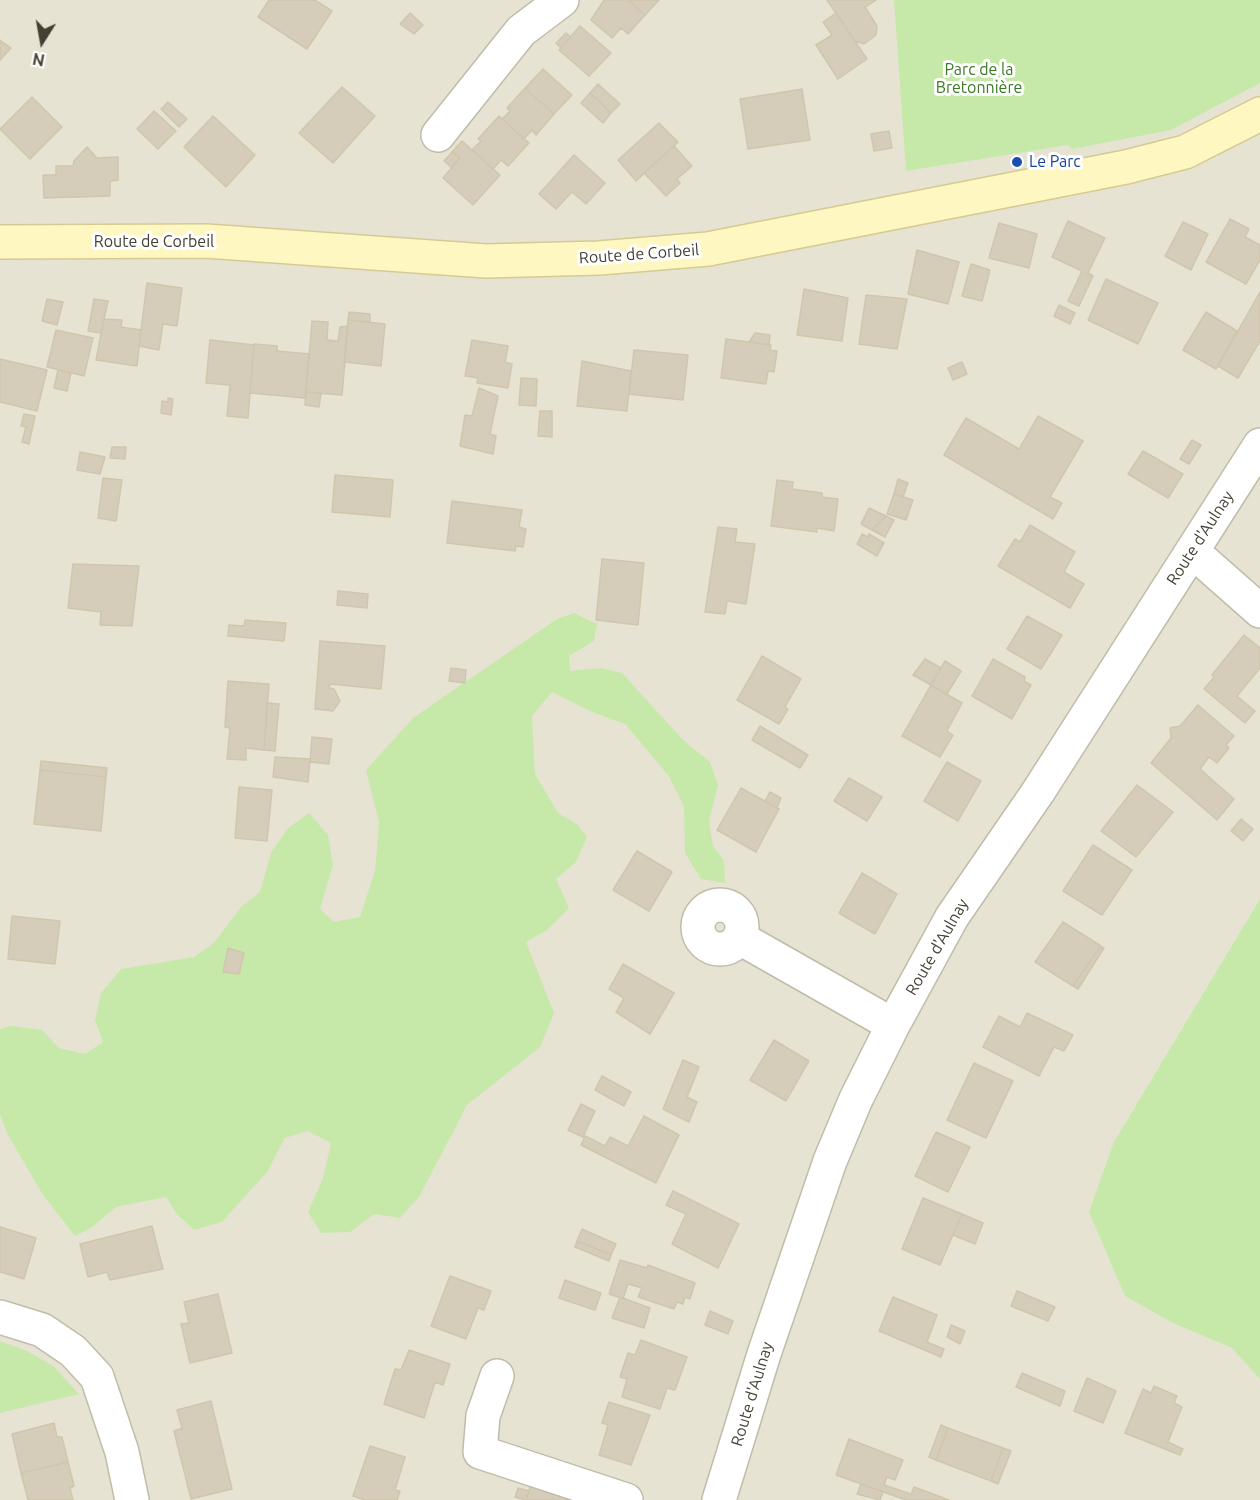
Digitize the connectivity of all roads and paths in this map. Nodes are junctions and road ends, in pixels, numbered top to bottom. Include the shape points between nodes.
1 (562, 0) edge
2 (1260, 114) edge
3 (438, 135) dead end
4 (0, 242) edge
5 (1260, 445) edge
6 (1192, 551) junction
7 (1260, 611) edge
8 (740, 938) dead end
9 (893, 1025) junction
10 (0, 1317) edge
11 (497, 1376) dead end
12 (132, 1500) edge
13 (626, 1500) edge
14 (719, 1500) edge

1 - 3 street via 521,31
2 - 4 main road, Route de Corbeil via 1185,152 1126,167 708,249 600,258 486,261 217,242
5 - 6 street, Route d'Aulnay
6 - 7 street
6 - 9 street, Route d'Aulnay via 1038,792 952,916
8 - 9 street
9 - 14 street, Route d'Aulnay via 830,1161
10 - 12 street via 42,1330 73,1351 97,1377 122,1452
11 - 13 street via 483,1416 480,1452

